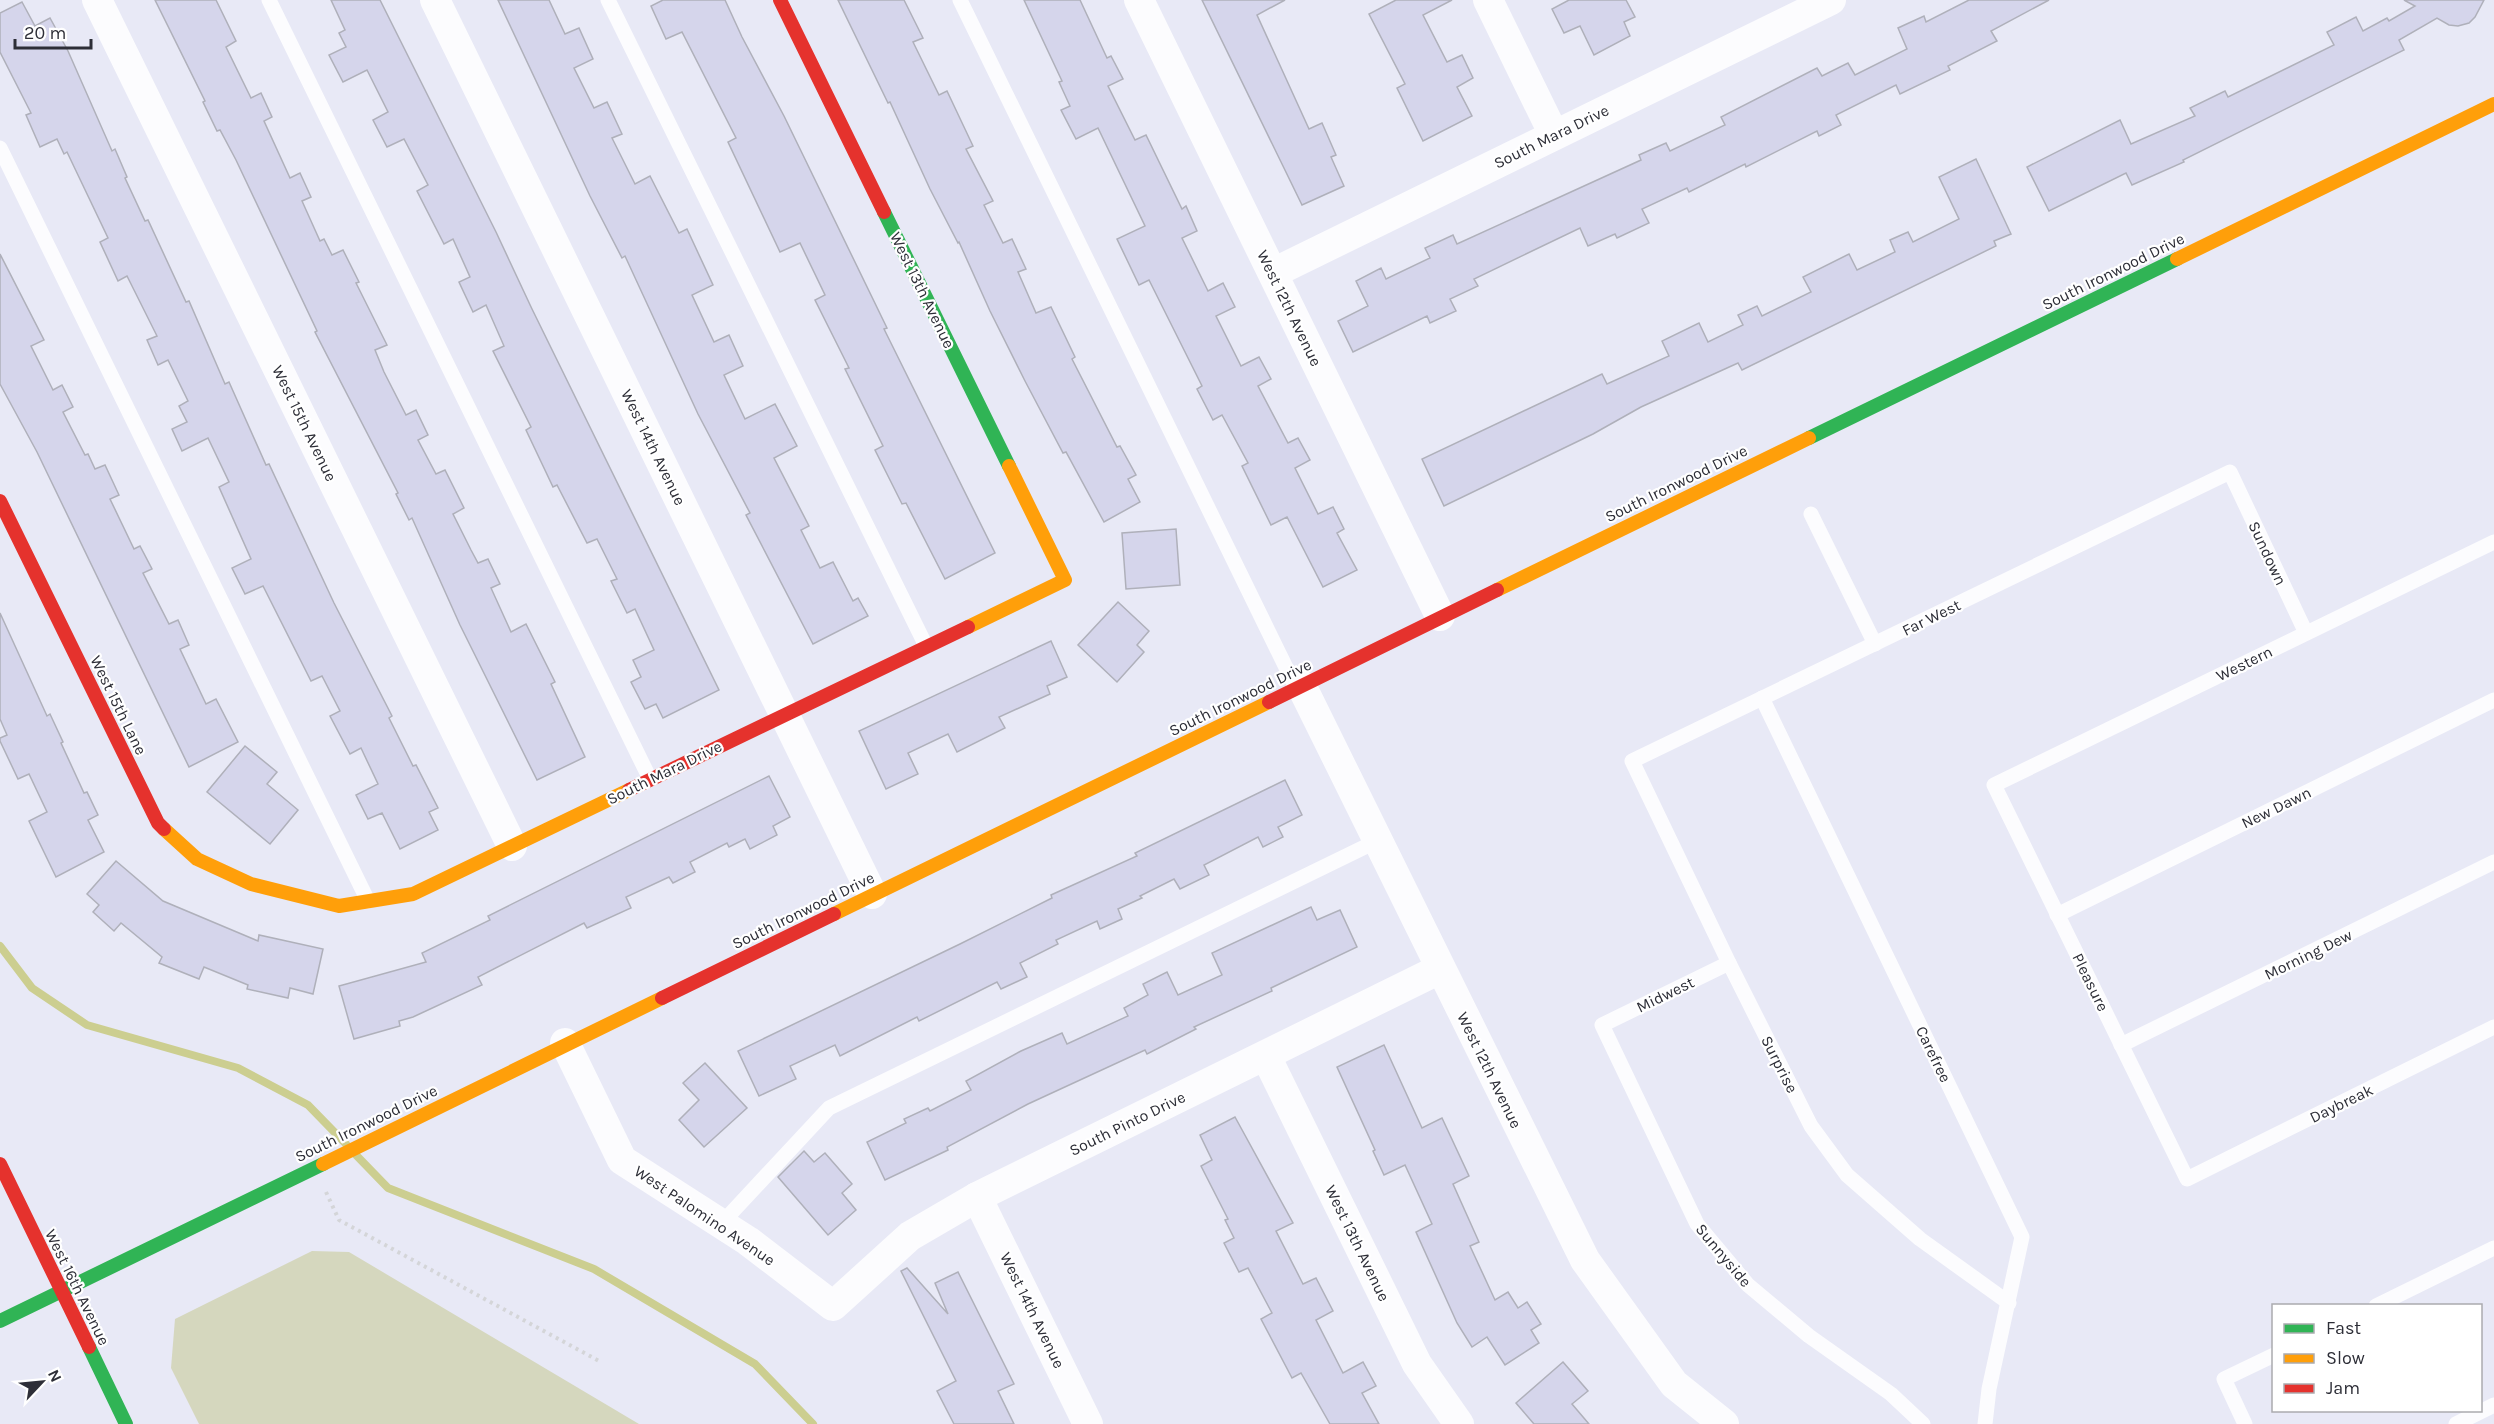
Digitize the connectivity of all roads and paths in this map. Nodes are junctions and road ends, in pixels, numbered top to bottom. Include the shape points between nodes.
1 (97, 0) edge
2 (269, 0) edge
3 (435, 0) edge
4 (608, 0) edge
5 (780, 0) edge
6 (960, 0) edge
7 (1139, 0) edge
8 (1488, 0) edge
9 (1831, 0) edge
10 (2494, 104) edge
11 (1554, 135) junction
12 (0, 148) edge
13 (1273, 273) junction
14 (2230, 472) joint
15 (0, 501) edge
16 (1811, 514) dead end
17 (2494, 542) edge
18 (1065, 580) joint
19 (1440, 616) junction
20 (2307, 633) junction
21 (1875, 644) junction
22 (926, 646) junction
23 (1299, 687) junction
24 (1762, 698) junction
25 (2494, 700) edge
26 (784, 714) junction
27 (1632, 761) joint
28 (650, 779) junction
29 (1994, 785) joint
30 (1377, 841) junction
31 (512, 846) junction
32 (2494, 862) edge
33 (251, 884) joint
34 (872, 894) junction
35 (368, 902) junction
36 (2058, 915) junction
37 (1729, 963) junction
38 (1440, 969) junction
39 (1602, 1025) joint
40 (2494, 1027) edge
41 (565, 1043) junction
42 (2121, 1045) junction
43 (1266, 1056) junction
44 (0, 1164) edge
45 (314, 1167) junction
46 (2187, 1179) joint
47 (977, 1197) junction
48 (721, 1224) junction
49 (2494, 1248) edge
50 (62, 1291) junction
51 (2009, 1303) junction
52 (2378, 1304) edge
53 (833, 1306) joint
54 (0, 1321) edge
55 (2272, 1356) edge
56 (601, 1362) dead end
57 (2480, 1412) edge
58 (126, 1424) edge
59 (1088, 1424) edge
60 (1459, 1424) edge
61 (1724, 1424) edge
62 (1923, 1424) edge
63 (1985, 1424) edge
64 (2246, 1424) edge
65 (2456, 1424) edge

1 - 31 street, West 15th Avenue
2 - 28 lane
3 - 26 street, West 14th Avenue
4 - 22 lane
5 - 18 main road, West 13th Avenue
6 - 23 lane
7 - 13 street, West 12th Avenue
8 - 11 street
9 - 11 street, South Mara Drive
10 - 19 main road, South Ironwood Drive
11 - 13 street, South Mara Drive
12 - 35 lane
13 - 19 street, West 12th Avenue
14 - 20 lane, Sundown
14 - 21 lane, Far West
15 - 33 main road, West 15th Lane via 158,823 197,859
16 - 21 lane
17 - 20 lane, Western
18 - 22 main road, South Mara Drive
19 - 23 main road, South Ironwood Drive
20 - 29 lane, Western
21 - 24 lane, Far West
22 - 26 main road, South Mara Drive
23 - 30 street, West 12th Avenue
23 - 34 main road, South Ironwood Drive
24 - 27 lane, Far West
24 - 51 lane, Carefree via 2022,1238
25 - 36 lane, New Dawn
26 - 28 main road, South Mara Drive
26 - 34 street, West 14th Avenue
27 - 37 lane, Surprise
28 - 31 main road, South Mara Drive
29 - 36 lane, Pleasure
30 - 38 street, West 12th Avenue
30 - 48 lane via 829,1108
31 - 35 main road, South Mara Drive via 413,894
32 - 42 lane, Morning Dew
33 - 35 main road, South Mara Drive via 339,906
34 - 41 main road, South Ironwood Drive
36 - 42 lane, Pleasure
37 - 39 lane, Midwest
37 - 51 lane, Surprise via 1811,1126 1847,1175 1920,1239
38 - 43 street, South Pinto Drive
38 - 61 street, West 12th Avenue via 1585,1260 1674,1384
39 - 62 lane, Sunnyside via 1697,1224 1748,1285
40 - 46 lane, Daybreak
41 - 45 main road, South Ironwood Drive
41 - 48 street, West Palomino Avenue via 622,1160
42 - 46 lane, Pleasure
43 - 47 street, South Pinto Drive
43 - 60 street, West 13th Avenue via 1417,1364
44 - 50 main road, West 16th Avenue
45 - 50 main road, South Ironwood Drive
45 - 56 path via 339,1220
47 - 53 street, South Pinto Drive via 910,1236
47 - 59 street, West 14th Avenue
48 - 53 street, West Palomino Avenue
49 - 52 lane
50 - 54 main road, South Ironwood Drive
50 - 58 main road, West 16th Avenue
51 - 63 lane, Carefree
55 - 64 lane via 2224,1379
57 - 65 lane

